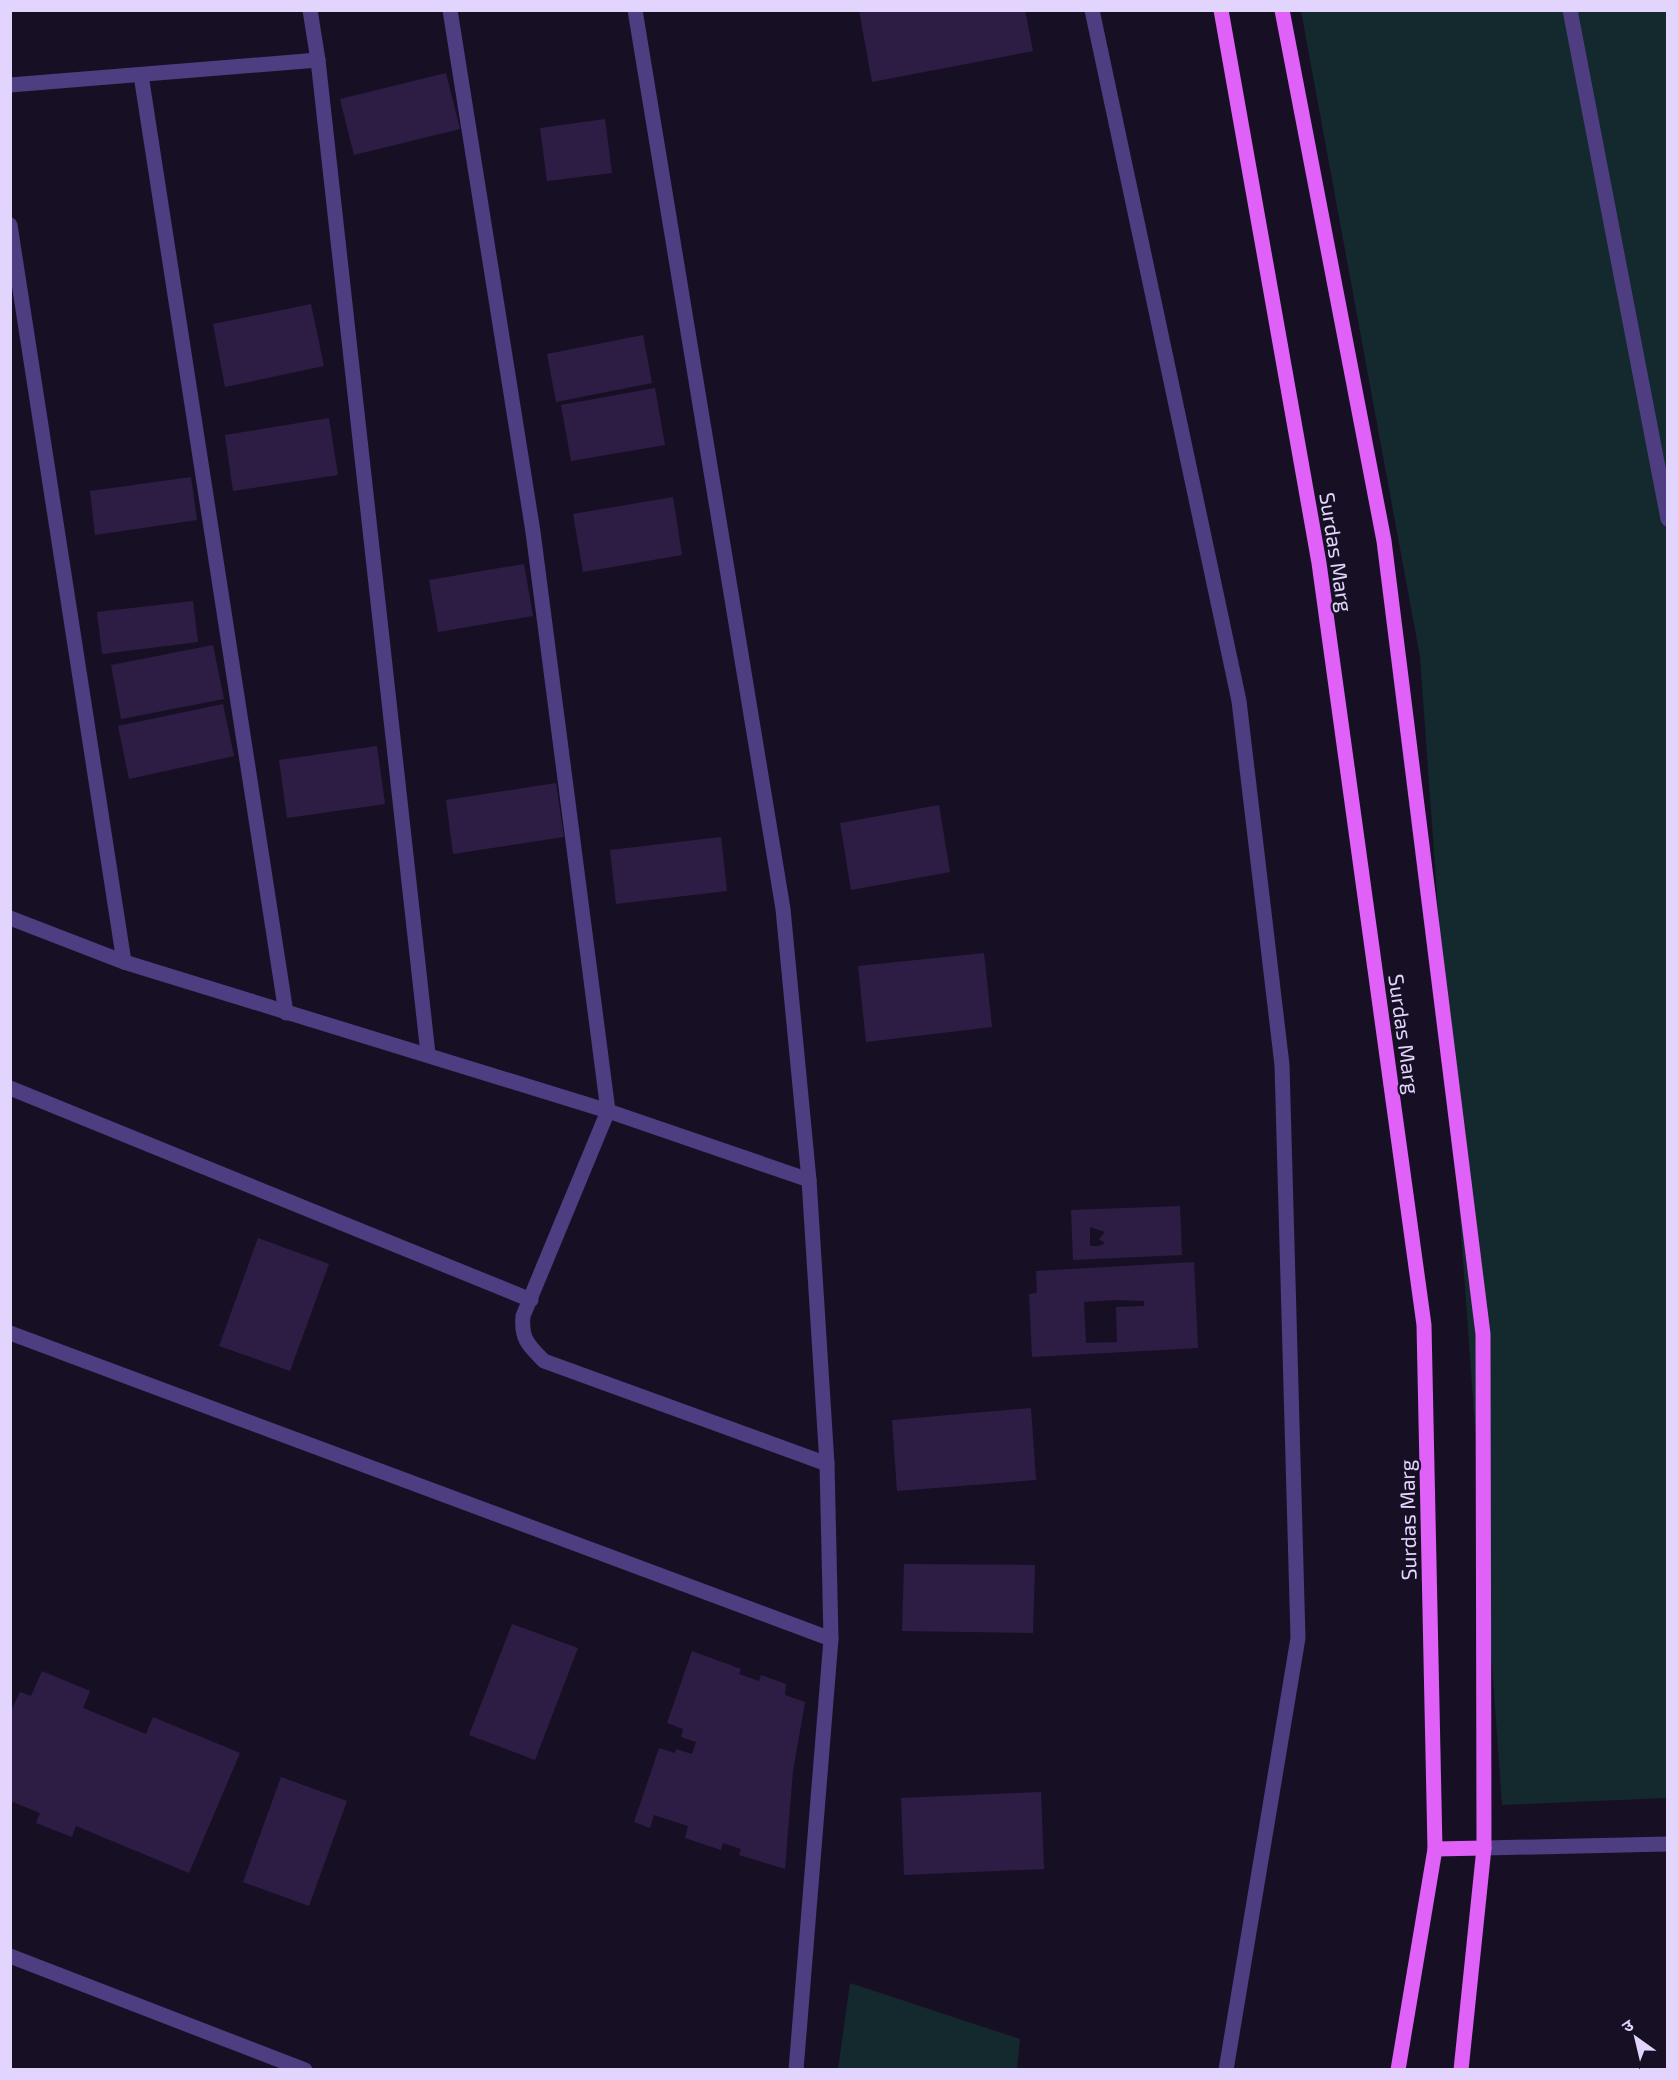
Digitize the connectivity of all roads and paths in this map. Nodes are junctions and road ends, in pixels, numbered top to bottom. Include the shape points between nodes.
1 (310, 10) edge
2 (450, 10) edge
3 (635, 10) edge
4 (1092, 10) edge
5 (1221, 10) edge
6 (1282, 10) edge
7 (1570, 10) edge
8 (318, 60) junction
9 (141, 75) junction
10 (10, 85) edge
11 (10, 225) edge
12 (1668, 519) edge
13 (10, 918) edge
14 (124, 962) junction
15 (286, 1012) junction
16 (428, 1054) junction
17 (10, 1088) edge
18 (608, 1111) junction
19 (809, 1180) junction
20 (531, 1300) junction
21 (10, 1333) edge
22 (826, 1464) junction
23 (831, 1639) junction
24 (1668, 1844) edge
25 (1484, 1848) junction
26 (1435, 1849) junction
27 (10, 1956) edge
28 (305, 2070) edge
29 (796, 2070) edge
30 (1226, 2070) edge
31 (1398, 2070) edge
32 (1461, 2070) edge

1 - 8 street
2 - 18 street via 533,532
3 - 19 street via 783,909
4 - 30 street via 1239,701 1282,1065 1298,1638
5 - 26 main road, Surdas Marg via 1319,562 1424,1325
6 - 25 main road, Surdas Marg via 1384,541 1483,1334
7 - 12 street
8 - 9 street
8 - 16 street
9 - 10 street
9 - 15 street
11 - 14 street
13 - 14 street
14 - 15 street
15 - 16 street
16 - 18 street
17 - 20 street
18 - 19 street
18 - 20 street
19 - 22 street
20 - 22 street via 523,1316 522,1331 528,1345 544,1360
21 - 23 street
22 - 23 street
23 - 29 street
24 - 25 street
25 - 26 main road
25 - 32 main road, Surdas Marg
26 - 31 main road, Surdas Marg
27 - 28 street

